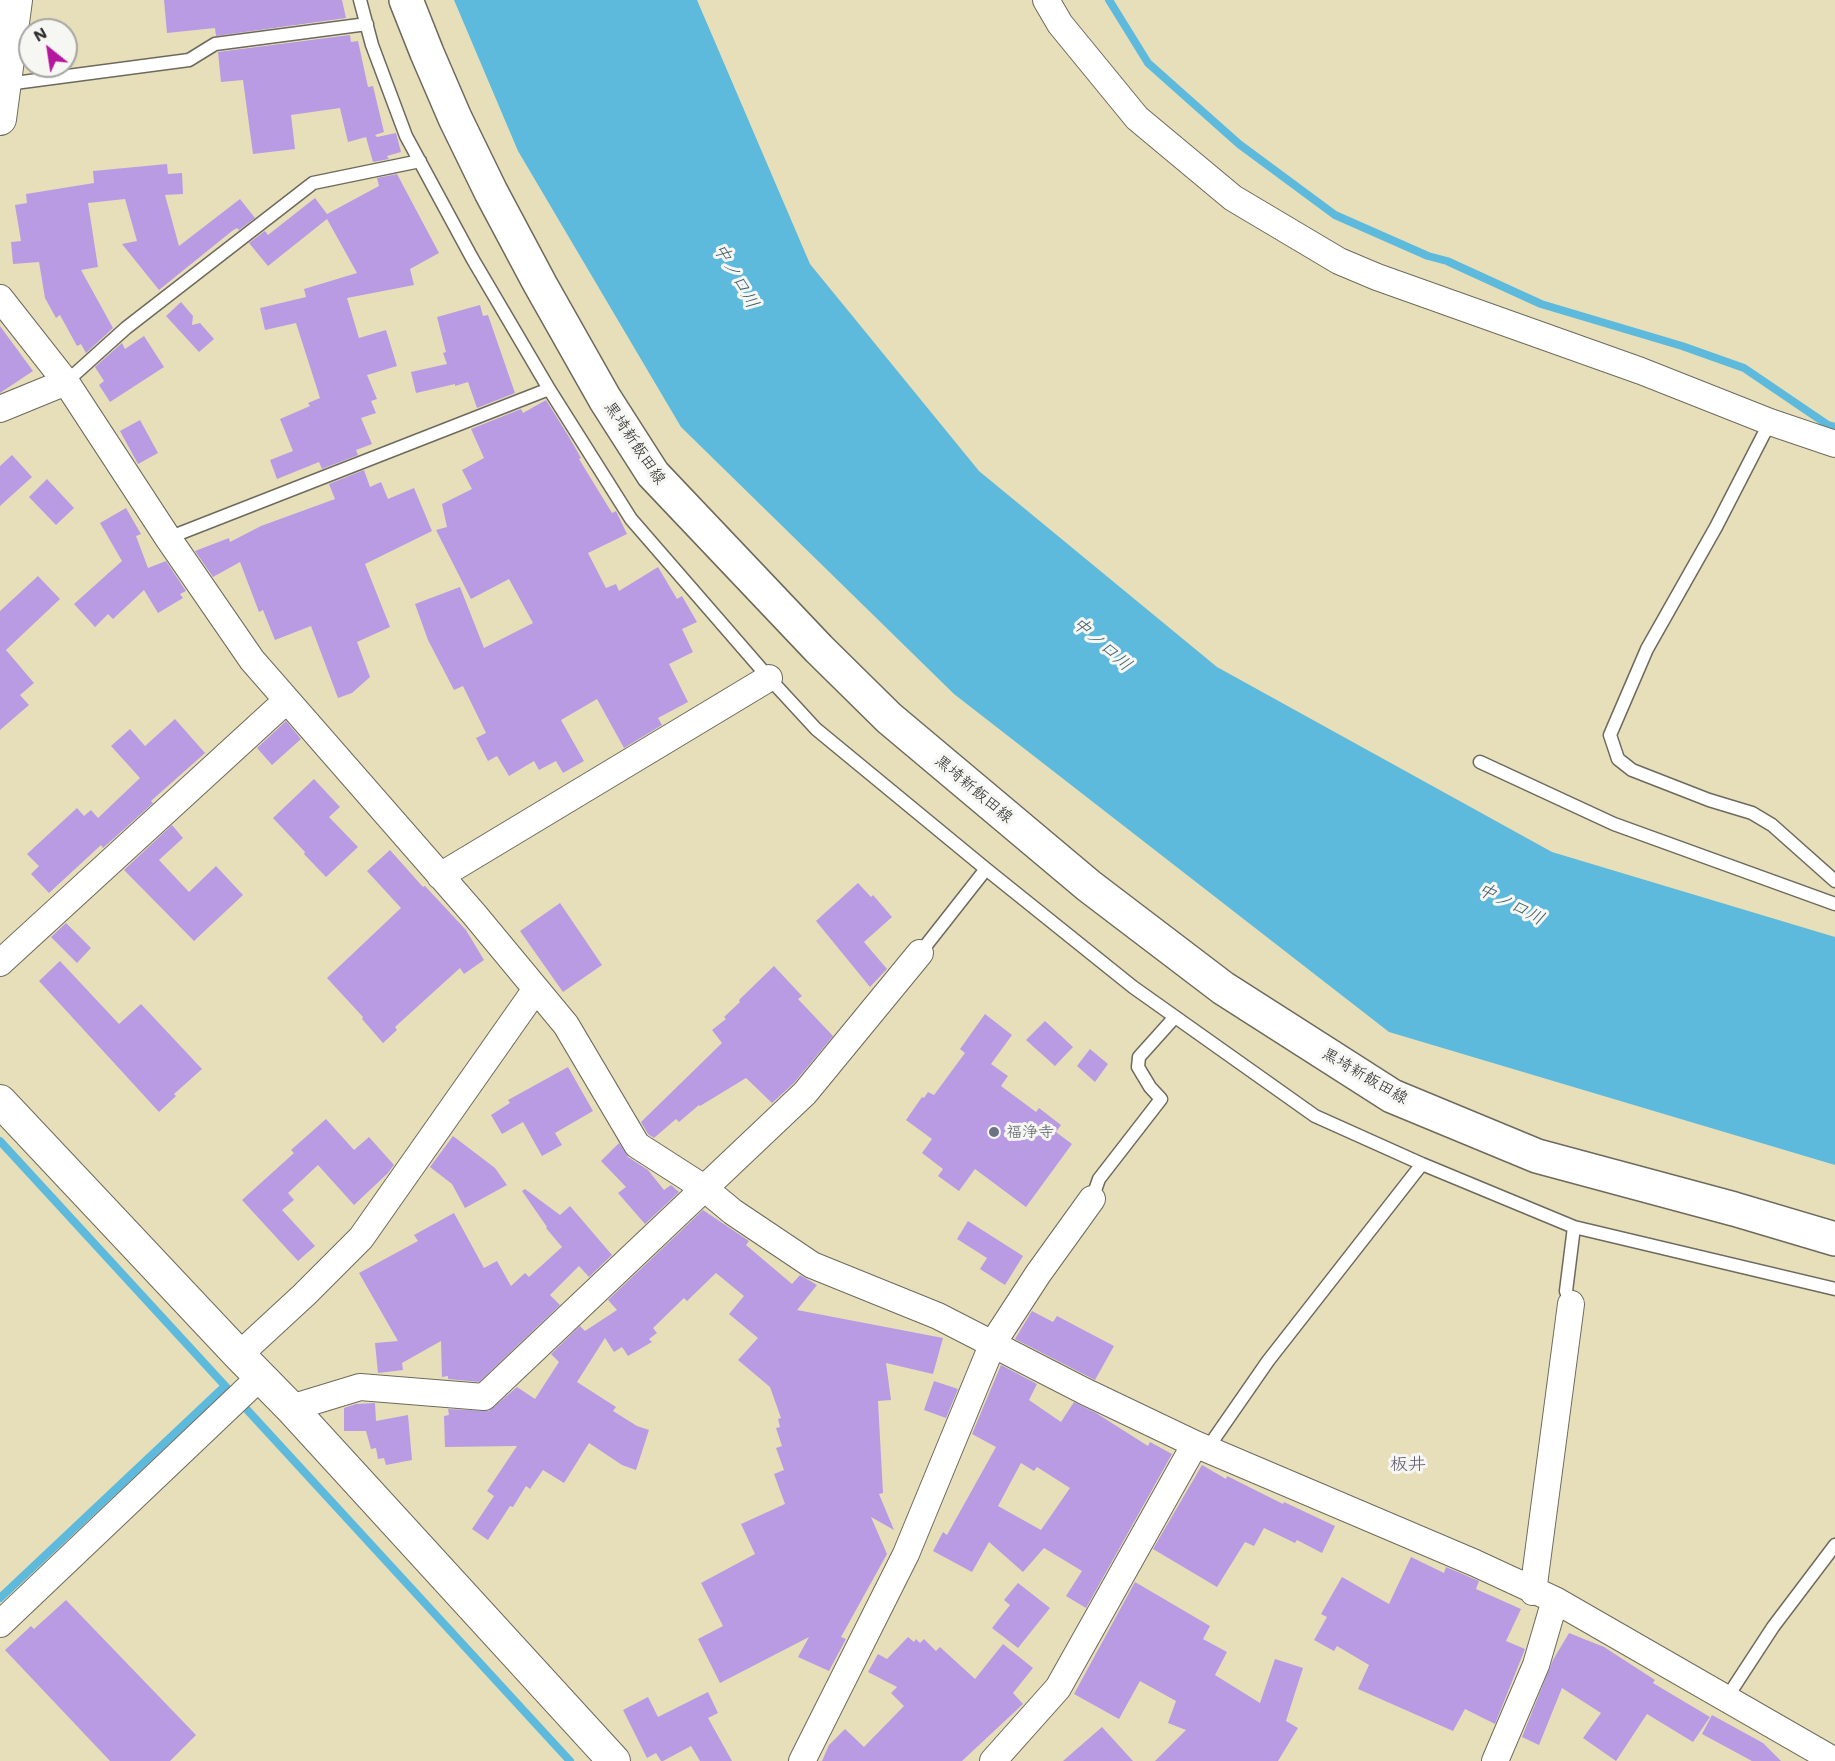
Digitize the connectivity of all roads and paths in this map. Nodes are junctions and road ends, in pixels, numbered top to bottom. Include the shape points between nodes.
1 (16, 0) edge
2 (360, 0) edge
3 (406, 0) edge
4 (1046, 0) edge
5 (367, 24) junction
6 (5, 44) edge
7 (4, 85) junction
8 (0, 119) edge
9 (420, 161) junction
10 (0, 298) edge
11 (66, 382) junction
12 (549, 388) junction
13 (0, 409) edge
14 (1770, 422) junction
15 (1835, 444) edge
16 (168, 538) junction
17 (769, 678) junction
18 (286, 700) junction
19 (1480, 762) dead end
20 (986, 869) junction
21 (440, 876) junction
22 (1835, 881) edge
23 (1835, 904) edge
24 (920, 953) joint
25 (0, 963) edge
26 (536, 989) junction
27 (1174, 1018) junction
28 (0, 1101) edge
29 (1422, 1164) junction
30 (704, 1188) junction
31 (1092, 1199) joint
32 (1574, 1227) junction
33 (1835, 1239) edge
34 (1835, 1289) edge
35 (1571, 1304) joint
36 (993, 1343) junction
37 (239, 1355) junction
38 (260, 1377) junction
39 (291, 1408) junction
40 (1201, 1447) junction
41 (1835, 1545) edge
42 (1544, 1596) junction
43 (0, 1624) edge
44 (1726, 1699) junction
45 (614, 1761) edge
46 (802, 1761) edge
47 (993, 1761) edge
48 (1496, 1761) edge
49 (1835, 1761) edge

1 - 6 street
2 - 5 lane
3 - 33 main road, 黒埼新飯田線 via 455,118 497,202 605,399 653,474 889,718 1089,886 1223,988 1392,1095 1537,1156
4 - 14 street via 1060,24 1137,118 1233,198 1339,261
5 - 7 lane via 214,44 189,60
5 - 9 lane via 406,136
6 - 7 street
7 - 8 street
9 - 11 lane via 313,183 126,328
9 - 12 lane
10 - 11 street
11 - 13 street
11 - 16 street
12 - 16 lane
12 - 17 lane via 631,519
14 - 15 street
14 - 22 lane via 1647,649 1610,735 1618,759 1632,770 1752,813 1772,825
16 - 18 street via 252,660
17 - 20 lane via 816,729
17 - 21 street
18 - 21 street
18 - 25 street
19 - 23 lane via 1614,824
20 - 24 lane
20 - 27 lane
21 - 26 street
24 - 30 street via 805,1093
26 - 30 street via 566,1025 637,1145
26 - 37 street via 361,1238
27 - 29 lane via 1315,1116
27 - 31 lane via 1139,1057 1138,1067 1161,1100 1099,1179
28 - 37 street
29 - 32 lane
29 - 40 lane
30 - 36 street via 812,1265 938,1316
30 - 39 street via 484,1397 360,1387
31 - 36 street
32 - 34 lane
32 - 35 lane via 1566,1291
35 - 42 street
36 - 40 street
36 - 46 street via 906,1554
37 - 38 street
38 - 39 street
38 - 43 street
39 - 45 street
40 - 42 street
40 - 47 street via 1058,1688
41 - 44 lane via 1773,1627
42 - 44 street
42 - 48 street via 1536,1665
44 - 49 street

